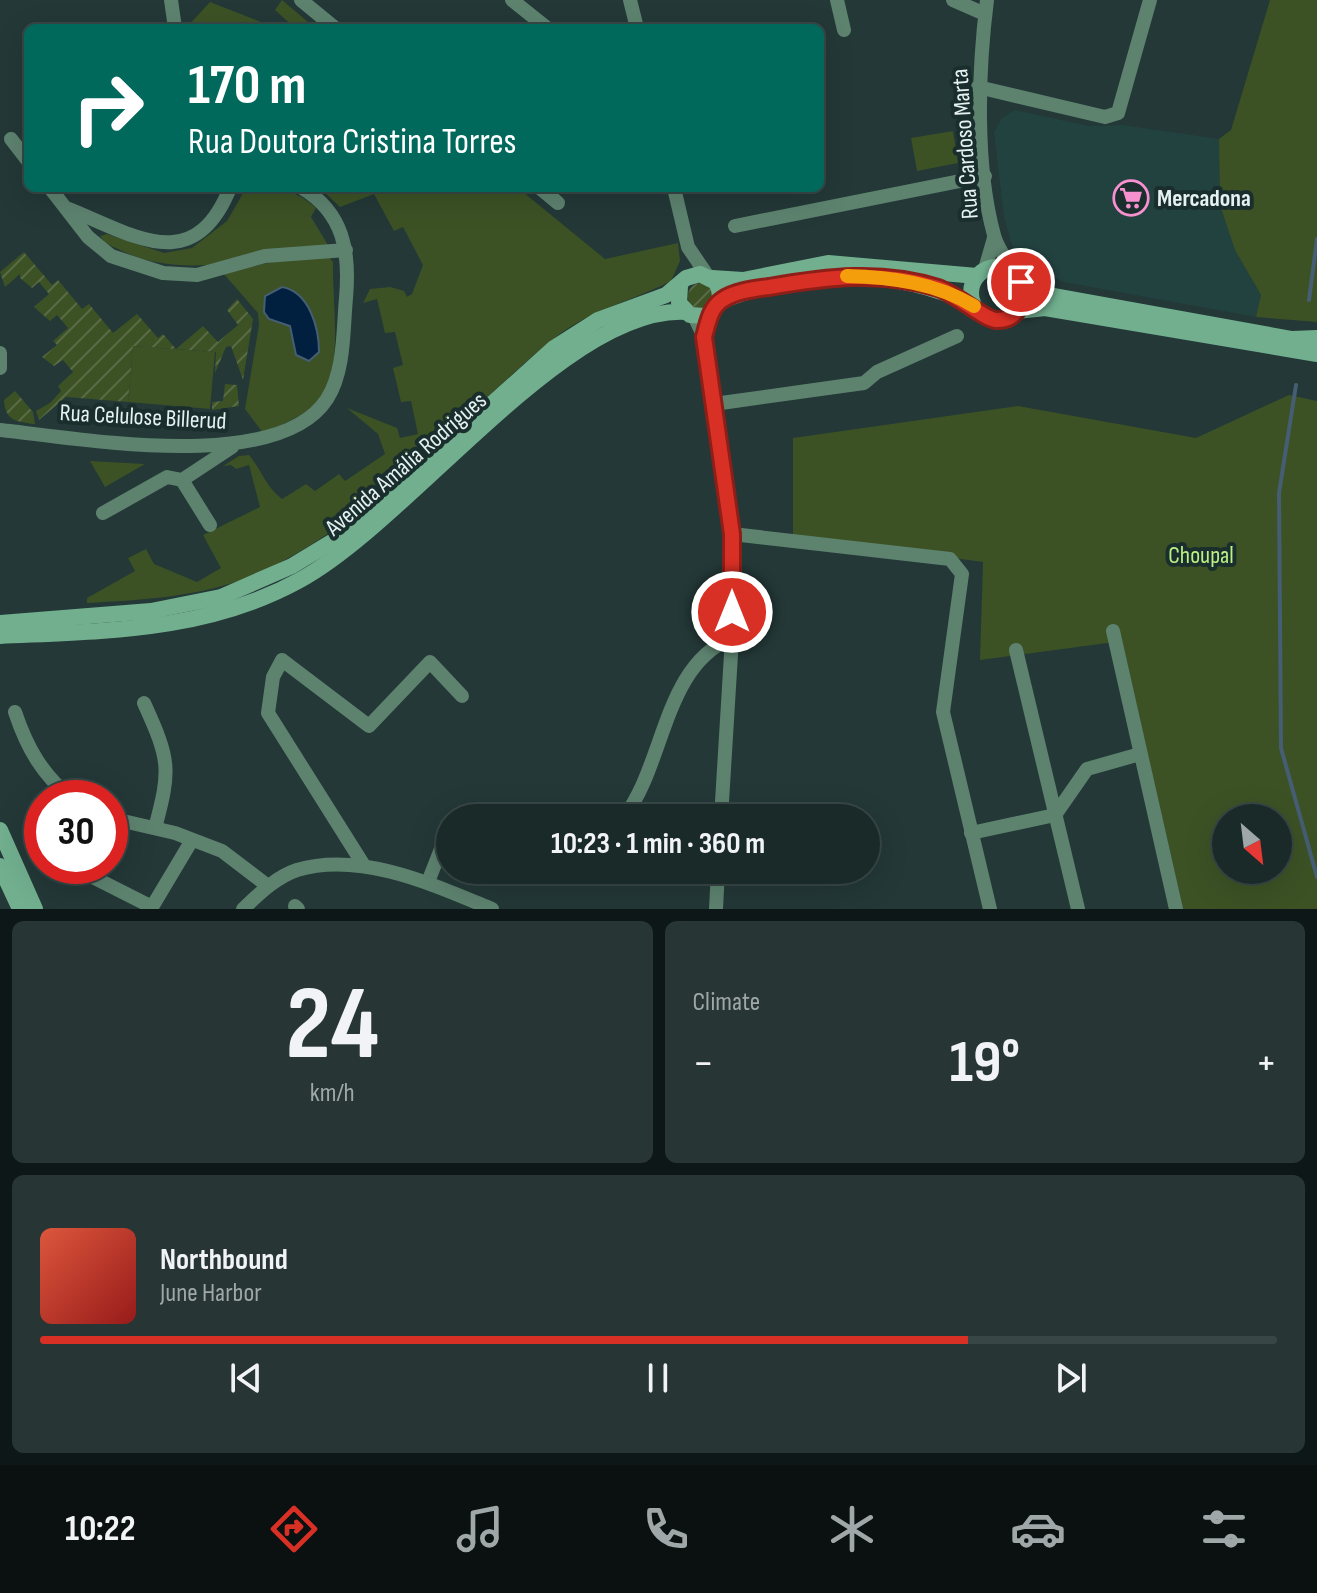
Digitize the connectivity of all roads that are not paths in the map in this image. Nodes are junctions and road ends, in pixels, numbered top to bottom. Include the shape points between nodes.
1 (171, 0) edge
2 (301, 0) edge
3 (512, 0) edge
4 (630, 0) edge
5 (837, 0) edge
6 (953, 0) edge
7 (1150, 0) edge
8 (986, 7) edge
9 (174, 24) edge
10 (330, 24) edge
11 (542, 24) edge
12 (636, 24) edge
13 (844, 30) dead end
14 (978, 87) junction
15 (11, 139) dead end
16 (24, 156) edge
17 (985, 176) junction
18 (53, 192) edge
19 (228, 192) edge
20 (309, 192) edge
21 (545, 192) edge
22 (675, 192) edge
23 (558, 203) dead end
24 (66, 208) junction
25 (735, 226) dead end
26 (994, 238) junction
27 (688, 247) junction
28 (346, 250) junction
29 (981, 272) junction
30 (709, 276) junction
31 (1018, 277) junction
32 (680, 286) junction
33 (973, 305) junction
34 (702, 311) junction
35 (1017, 311) junction
36 (957, 336) dead end
37 (1317, 338) edge
38 (0, 353) edge
39 (1317, 354) edge
40 (0, 368) edge
41 (714, 404) junction
42 (0, 430) edge
43 (236, 445) junction
44 (182, 480) junction
45 (103, 513) dead end
46 (210, 525) dead end
47 (732, 534) junction
48 (0, 623) edge
49 (1113, 631) dead end
50 (0, 636) edge
51 (732, 638) junction
52 (1016, 650) dead end
53 (462, 696) dead end
54 (144, 703) dead end
55 (15, 712) dead end
56 (1140, 754) junction
57 (49, 780) edge
58 (634, 804) edge
59 (722, 804) edge
60 (1055, 815) junction
61 (128, 822) edge
62 (155, 828) junction
63 (0, 830) edge
64 (971, 833) junction
65 (192, 840) junction
66 (436, 862) edge
67 (363, 864) junction
68 (0, 866) edge
69 (428, 882) junction
70 (106, 884) edge
71 (717, 884) edge
72 (268, 886) junction
73 (153, 908) edge
74 (20, 909) edge
75 (35, 909) edge
76 (243, 909) edge
77 (492, 909) edge
78 (716, 909) edge
79 (990, 909) edge
80 (1078, 909) edge
81 (1176, 909) edge

1 - 9 street
2 - 10 street
3 - 11 street
4 - 12 street
5 - 13 street
6 - 8 street
7 - 14 street via 1118,113 1105,117
8 - 14 street, Rua Cardoso Marta
14 - 17 street, Rua Cardoso Marta
15 - 16 street
17 - 25 street
17 - 26 street, Rua Cardoso Marta
18 - 24 street
19 - 24 street via 208,229 180,243 148,241
20 - 28 street, Rua Celulose Billerud via 341,227
21 - 23 street
22 - 27 street
24 - 28 street via 111,256 163,273 197,275 265,256
26 - 29 street
26 - 31 street
27 - 30 street
27 - 32 street
28 - 43 street, Rua Celulose Billerud via 339,368 327,400 302,423
29 - 30 main road via 828,263 743,280
29 - 31 main road via 996,267
29 - 33 main road via 970,295
30 - 32 main road via 693,275
30 - 34 main road via 719,288
31 - 35 main road via 1022,302
31 - 37 main road via 1064,297 1292,339
32 - 34 main road via 679,303
32 - 48 main road, Avenida Amália Rodrigues via 598,320 554,348 353,529 292,566 221,597 151,611
33 - 34 main road, Avenida Amália Rodrigues via 939,288 879,277 829,276 745,291
33 - 35 main road via 999,320
34 - 41 street
34 - 50 main road, Avenida Amália Rodrigues via 642,317 603,333 563,359 362,538 300,580 226,612 152,629
35 - 39 main road via 1045,308
36 - 41 street via 864,383
38 - 40 street
41 - 47 street
42 - 43 street, Rua Celulose Billerud via 201,447
43 - 44 street
44 - 45 street via 167,477
44 - 46 street
47 - 51 street
47 - 64 street via 950,559 962,574 943,712
49 - 56 street
51 - 58 street via 715,645 687,677
51 - 59 street
52 - 60 street
53 - 67 street via 430,662 369,726 282,660 273,677 268,713
54 - 62 street via 161,741 168,779
55 - 57 street via 25,743
56 - 60 street via 1087,769
56 - 81 street
60 - 64 street
60 - 80 street
61 - 62 street
62 - 65 street
63 - 75 main road
64 - 79 street
65 - 72 street via 222,851
65 - 73 street
66 - 69 street
67 - 69 street
67 - 72 street via 298,870
68 - 74 main road
69 - 77 street
70 - 73 street
71 - 78 street
72 - 76 street

